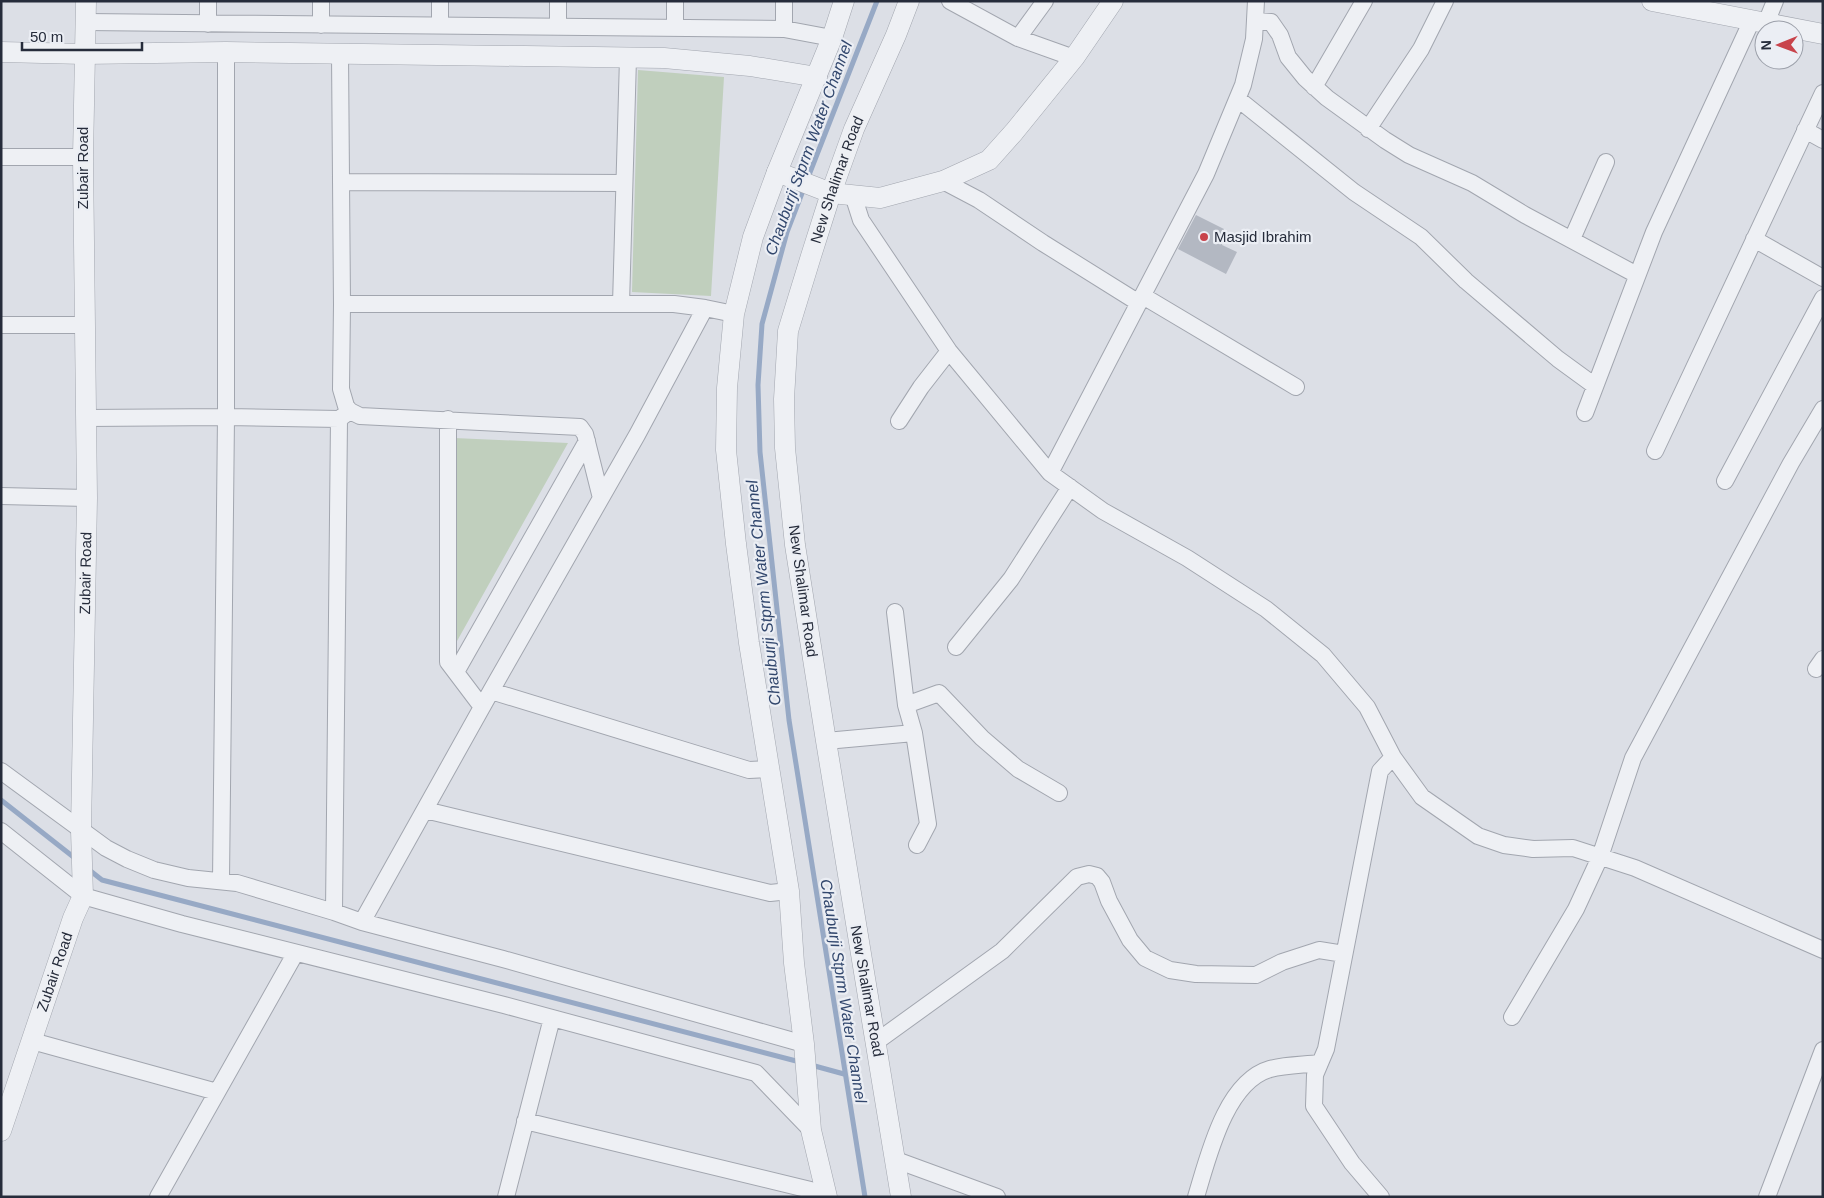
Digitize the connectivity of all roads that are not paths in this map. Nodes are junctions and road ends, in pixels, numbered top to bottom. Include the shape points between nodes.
1 (86, 1) edge
2 (208, 1) edge
3 (321, 1) edge
4 (440, 1) edge
5 (558, 1) edge
6 (675, 1) edge
7 (784, 1) edge
8 (844, 1) edge
9 (909, 1) edge
10 (1045, 1) edge
11 (1113, 1) edge
12 (1256, 1) edge
13 (1364, 1) edge
14 (1445, 1) edge
15 (1652, 1) edge
16 (1775, 1) edge
17 (957, 3) edge
18 (1761, 20) edge
19 (1255, 21) junction
20 (1754, 21) edge
21 (86, 22) junction
22 (208, 24) junction
23 (321, 25) junction
24 (440, 26) junction
25 (558, 27) junction
26 (675, 28) junction
27 (784, 29) junction
28 (1804, 30) edge
29 (1754, 32) edge
30 (1823, 34) edge
31 (832, 38) junction
32 (1018, 38) junction
33 (1, 52) edge
34 (226, 52) junction
35 (84, 54) junction
36 (340, 54) junction
37 (628, 58) junction
38 (1074, 58) junction
39 (817, 77) junction
40 (1314, 86) junction
41 (1823, 93) edge
42 (1238, 99) junction
43 (1368, 129) junction
44 (1805, 130) junction
45 (1823, 140) edge
46 (1, 156) edge
47 (83, 157) junction
48 (1606, 162) dead end
49 (783, 175) junction
50 (943, 181) junction
51 (341, 182) junction
52 (624, 184) junction
53 (828, 192) junction
54 (854, 195) junction
55 (1572, 239) junction
56 (1754, 239) junction
57 (1637, 275) junction
58 (1823, 278) edge
59 (1823, 298) edge
60 (1141, 299) junction
61 (342, 304) junction
62 (621, 304) junction
63 (705, 308) junction
64 (734, 314) junction
65 (1, 325) edge
66 (84, 325) junction
67 (949, 351) junction
68 (1595, 386) junction
69 (1296, 387) dead end
70 (1823, 409) edge
71 (1585, 413) dead end
72 (344, 415) junction
73 (226, 417) junction
74 (86, 418) junction
75 (448, 419) junction
76 (899, 421) dead end
77 (588, 441) junction
78 (1655, 451) dead end
79 (1050, 473) junction
80 (1725, 481) dead end
81 (1070, 487) junction
82 (1, 496) edge
83 (87, 498) junction
84 (601, 498) junction
85 (895, 612) dead end
86 (956, 647) dead end
87 (456, 672) junction
88 (491, 692) junction
89 (906, 705) junction
90 (482, 707) junction
91 (914, 732) junction
92 (826, 741) junction
93 (1393, 756) junction
94 (769, 769) junction
95 (1, 771) edge
96 (1060, 793) dead end
97 (425, 810) junction
98 (1, 831) edge
99 (81, 834) junction
100 (917, 845) dead end
101 (1600, 857) junction
102 (221, 881) junction
103 (82, 888) junction
104 (789, 891) junction
105 (334, 912) junction
106 (362, 922) junction
107 (1823, 950) edge
108 (295, 954) junction
109 (1344, 954) junction
110 (1512, 1017) dead end
111 (552, 1018) junction
112 (32, 1041) junction
113 (876, 1042) junction
114 (804, 1048) junction
115 (1823, 1050) edge
116 (1320, 1063) junction
117 (217, 1092) junction
118 (526, 1121) junction
119 (811, 1130) junction
120 (1, 1131) edge
121 (896, 1160) junction
122 (827, 1195) edge
123 (158, 1197) edge
124 (506, 1197) edge
125 (901, 1197) edge
126 (997, 1197) edge
127 (1196, 1197) edge
128 (1381, 1197) edge
129 (1767, 1197) edge

1 - 21 street, Zubair Road
2 - 22 street
3 - 23 street
4 - 24 street
5 - 25 street
6 - 26 street
7 - 27 street
8 - 31 street
9 - 53 street, New Shalimar Road
10 - 32 street
11 - 38 street
12 - 19 street
13 - 40 street
14 - 43 street via 1421,49
15 - 20 street
16 - 18 street
17 - 32 street
19 - 40 street via 1271,22 1288,57
19 - 42 street via 1254,39
21 - 22 street
21 - 35 street, Zubair Road
22 - 23 street
23 - 24 street
24 - 25 street
25 - 26 street
26 - 27 street
27 - 31 street
28 - 30 street
29 - 57 street via 1658,223
31 - 39 street
32 - 38 street
33 - 35 street
34 - 35 street
34 - 36 street
34 - 73 street
35 - 47 street, Zubair Road
36 - 37 street
36 - 51 street
37 - 39 street via 750,66
37 - 52 street
38 - 50 street via 989,160
39 - 49 street
40 - 43 street
41 - 44 street
42 - 60 street via 1206,174
42 - 68 street via 1354,192 1421,237 1466,281
43 - 55 street via 1409,155 1472,183
44 - 45 street
44 - 56 street
46 - 47 street
47 - 66 street, Zubair Road
48 - 55 street
49 - 53 street
49 - 64 street via 753,237
50 - 54 street via 880,198
50 - 60 street
51 - 52 street
51 - 61 street
52 - 62 street
53 - 54 street
53 - 92 street, New Shalimar Road via 788,331 784,399 795,545
54 - 67 street via 861,220
55 - 57 street
56 - 58 street
56 - 78 street
57 - 68 street
59 - 80 street
60 - 69 street
60 - 79 street
61 - 62 street
61 - 72 street via 341,389 346,406
62 - 63 street via 674,304
63 - 64 street
63 - 84 street
64 - 94 street via 727,388 726,450 748,633
65 - 66 street
66 - 74 street, Zubair Road
67 - 76 street
67 - 79 street
68 - 71 street
70 - 101 street via 1633,758
72 - 73 street
72 - 75 street
72 - 105 street
73 - 74 street
73 - 102 street
74 - 83 street, Zubair Road
75 - 77 street via 580,427
75 - 87 street via 448,662
77 - 84 street
77 - 87 street
79 - 81 street
81 - 86 street via 1011,579
81 - 93 street via 1103,511 1187,558 1266,609 1323,655 1367,707
82 - 83 street
83 - 99 street, Zubair Road
84 - 88 street
85 - 89 street
87 - 90 street
88 - 90 street
88 - 94 street via 749,770
89 - 91 street
89 - 96 street via 939,692 982,738 1010,762
90 - 97 street
91 - 92 street
91 - 100 street via 928,824
92 - 113 street, New Shalimar Road
93 - 101 street via 1422,797 1478,836 1504,845 1573,848
93 - 109 street via 1380,771
94 - 104 street
95 - 99 street
97 - 104 street via 770,893
97 - 106 street
98 - 103 street
99 - 102 street via 126,859 154,870
99 - 103 street, Zubair Road
101 - 107 street via 1634,868
101 - 110 street via 1576,909
102 - 105 street
103 - 108 street
103 - 112 street, Zubair Road
104 - 114 street
105 - 106 street
106 - 114 street via 503,959
108 - 111 street
108 - 117 street
109 - 113 street via 1319,950 1256,975 1170,970 1145,958 1130,940 1102,882 1089,874 1077,877 1002,951
109 - 116 street via 1326,1049
111 - 118 street
111 - 119 street via 756,1073
112 - 117 street
112 - 120 street, Zubair Road
113 - 121 street, New Shalimar Road
114 - 119 street
115 - 129 street
116 - 127 street via 1270,1069 1242,1086 1217,1127
116 - 128 street via 1315,1075 1314,1106 1352,1163
117 - 123 street
118 - 122 street
118 - 124 street
119 - 122 street
121 - 125 street, New Shalimar Road
121 - 126 street

